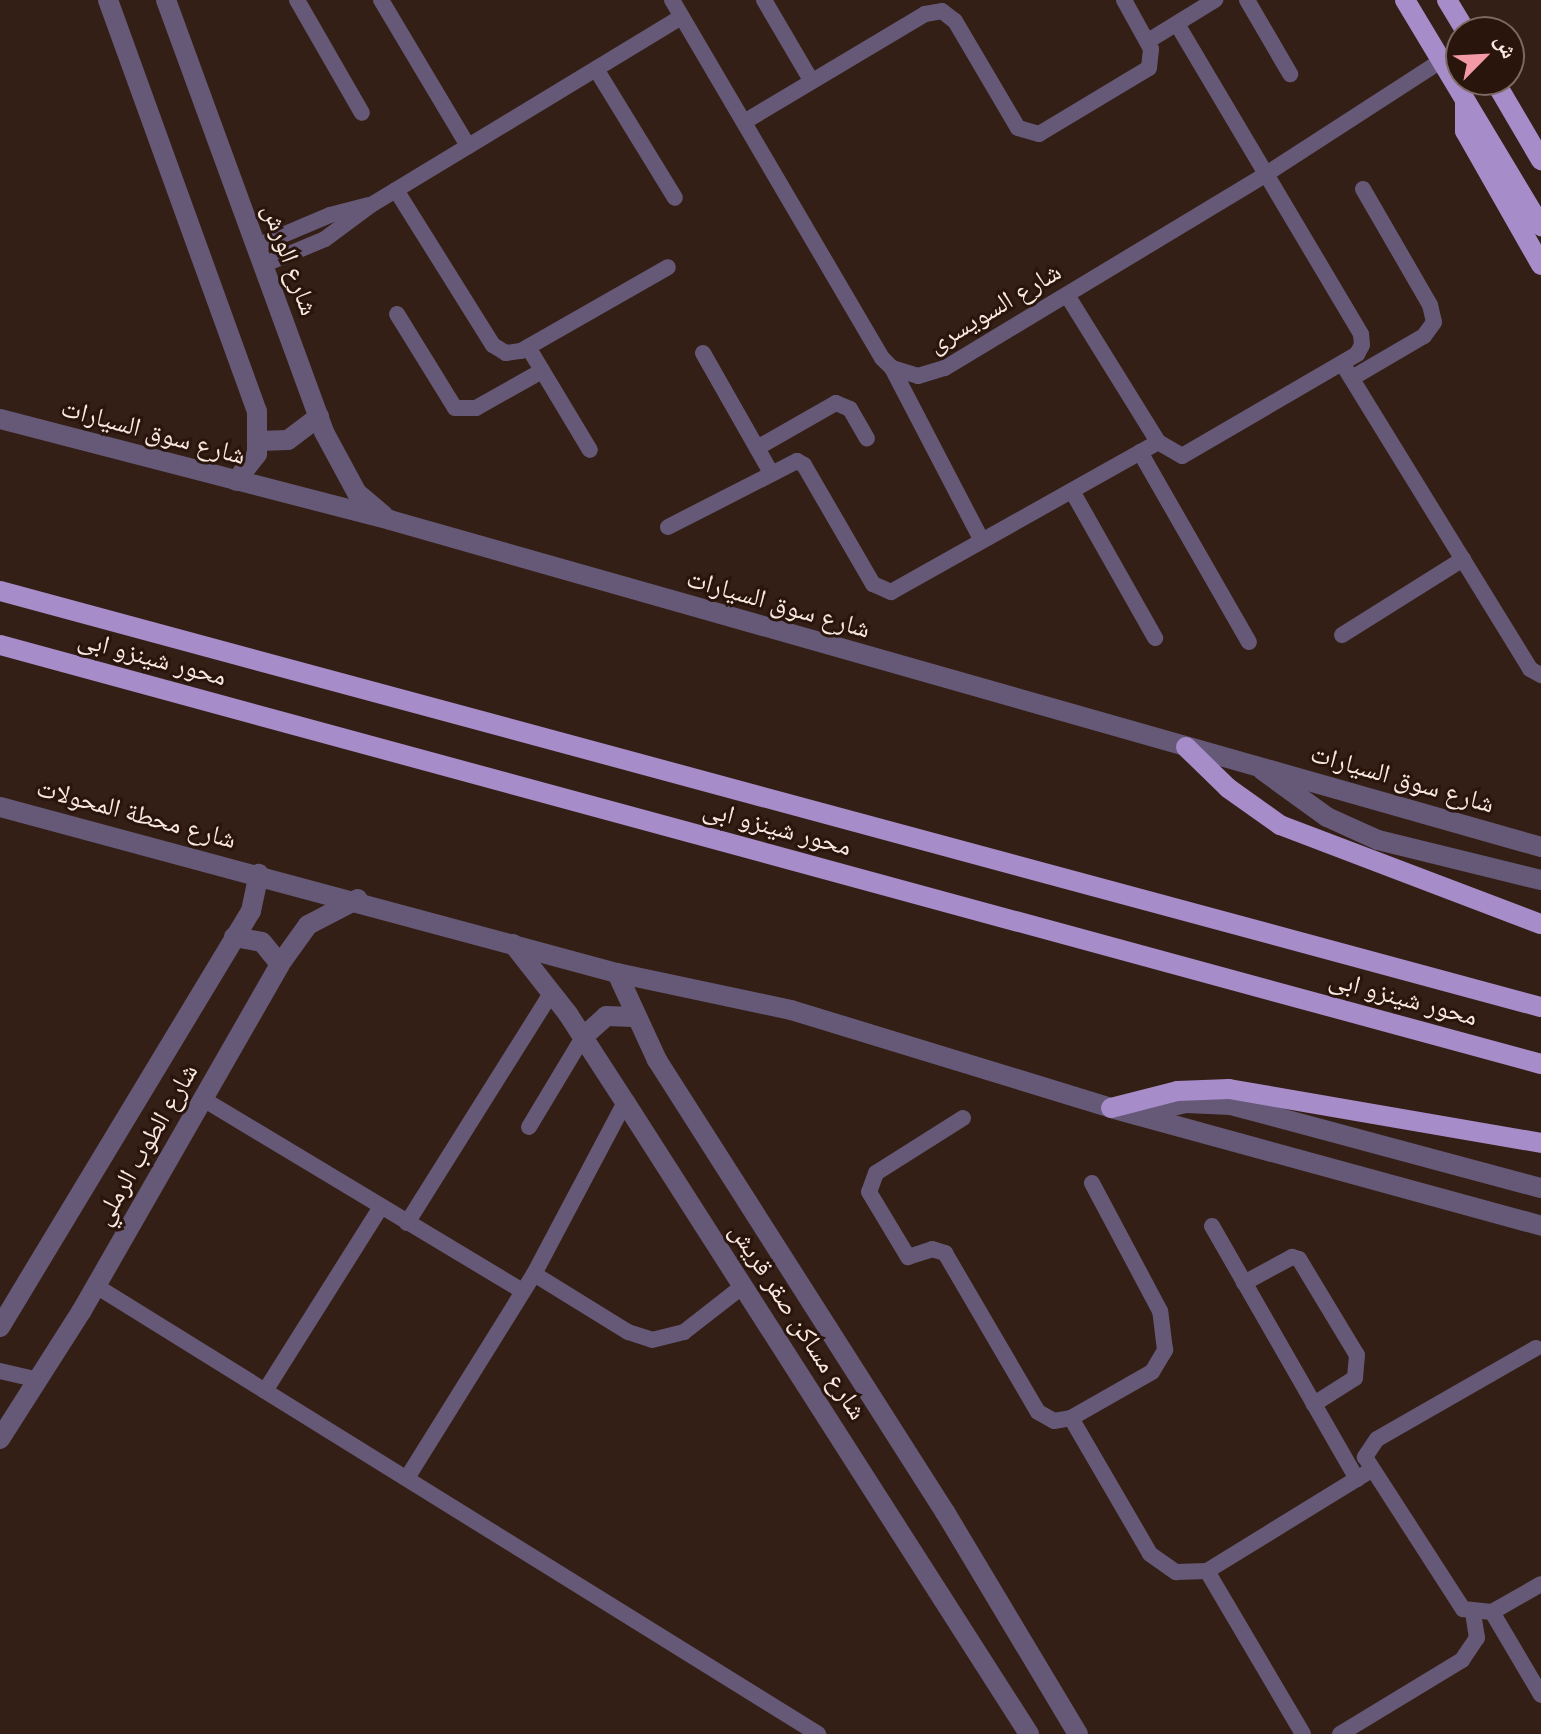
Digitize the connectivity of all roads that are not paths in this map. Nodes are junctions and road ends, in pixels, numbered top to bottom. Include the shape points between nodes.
1 (108, 0) edge
2 (166, 0) edge
3 (297, 0) edge
4 (381, 0) edge
5 (672, 0) edge
6 (764, 0) edge
7 (1124, 0) edge
8 (1215, 0) edge
9 (1247, 0) edge
10 (1405, 0) edge
11 (682, 17) junction
12 (1177, 24) junction
13 (1148, 41) junction
14 (1441, 61) junction
15 (596, 69) junction
16 (1290, 74) dead end
17 (811, 80) junction
18 (1503, 96) edge
19 (1465, 100) junction
20 (362, 113) dead end
21 (744, 122) junction
22 (468, 146) junction
23 (1541, 160) edge
24 (1263, 176) junction
25 (1363, 189) dead end
26 (396, 190) junction
27 (675, 198) dead end
28 (1541, 226) edge
29 (260, 255) junction
30 (1541, 265) edge
31 (668, 267) dead end
32 (1067, 295) junction
33 (397, 314) dead end
34 (528, 347) junction
35 (703, 353) dead end
36 (1342, 363) junction
37 (892, 368) junction
38 (542, 371) junction
39 (1352, 378) junction
40 (319, 417) junction
41 (0, 419) edge
42 (867, 438) dead end
43 (259, 441) junction
44 (1158, 442) junction
45 (757, 448) junction
46 (590, 450) dead end
47 (1140, 452) junction
48 (770, 471) junction
49 (236, 481) junction
50 (1072, 491) junction
51 (390, 520) junction
52 (668, 527) dead end
53 (981, 539) junction
54 (1463, 559) junction
55 (0, 591) edge
56 (1342, 635) dead end
57 (1155, 638) dead end
58 (1249, 642) dead end
59 (0, 645) edge
60 (1541, 675) edge
61 (1186, 747) junction
62 (1257, 766) junction
63 (0, 807) edge
64 (1541, 847) edge
65 (259, 874) junction
66 (1541, 880) edge
67 (358, 899) junction
68 (1541, 924) edge
69 (234, 937) junction
70 (513, 944) junction
71 (280, 964) junction
72 (617, 973) junction
73 (552, 992) junction
74 (1541, 1007) edge
75 (634, 1017) junction
76 (583, 1037) junction
77 (1541, 1064) edge
78 (203, 1099) junction
79 (625, 1102) junction
80 (1111, 1108) junction
81 (1136, 1115) junction
82 (963, 1118) dead end
83 (529, 1127) dead end
84 (1541, 1143) edge
85 (1092, 1183) dead end
86 (1541, 1188) edge
87 (381, 1207) junction
88 (407, 1223) junction
89 (1212, 1226) dead end
90 (1541, 1226) edge
91 (534, 1274) junction
92 (1244, 1283) junction
93 (96, 1286) junction
94 (743, 1286) junction
95 (523, 1291) junction
96 (0, 1327) edge
97 (1536, 1348) dead end
98 (0, 1371) edge
99 (39, 1380) junction
100 (265, 1391) junction
101 (1314, 1404) junction
102 (1071, 1418) junction
103 (0, 1439) edge
104 (1364, 1474) junction
105 (407, 1478) junction
106 (1207, 1571) junction
107 (1541, 1584) edge
108 (1492, 1612) junction
109 (1473, 1613) junction
110 (1541, 1695) edge
111 (818, 1734) edge
112 (1029, 1734) edge
113 (1078, 1734) edge
114 (1303, 1734) edge
115 (1340, 1734) edge

1 - 43 street via 257,411
2 - 29 street, شارع الورش
3 - 20 street
4 - 22 street
5 - 11 street
6 - 17 street
7 - 13 street
8 - 12 street
9 - 16 street
10 - 14 main road
11 - 15 street
11 - 21 street
12 - 13 street
12 - 24 street
13 - 17 street via 1152,59 1144,76 1039,134 1018,128 955,21 942,11 925,14
14 - 19 main road
14 - 24 street, شارع السويسرى
15 - 22 street
15 - 27 street
17 - 21 street
18 - 23 main road
19 - 28 main road
19 - 30 main road via 1465,131
21 - 37 street
22 - 26 street
24 - 32 street, شارع السويسرى
24 - 36 street via 1361,334 1360,350
25 - 39 street via 1430,305 1434,322 1424,336
26 - 29 street via 325,239
26 - 34 street via 493,345 506,353
29 - 40 street, شارع الورش
31 - 34 street
32 - 37 street, شارع السويسرى via 932,374 918,376
32 - 44 street
33 - 38 street via 455,408 476,408
34 - 38 street
35 - 45 street
36 - 39 street
36 - 44 street via 1191,454 1172,454
37 - 53 street
38 - 46 street
39 - 54 street
40 - 43 street via 288,440
40 - 51 street, شارع الورش via 357,493
41 - 49 street, شارع سوق السيارات
42 - 45 street via 850,409 836,403
43 - 49 street via 252,465
44 - 47 street
45 - 48 street
47 - 50 street
47 - 58 street
48 - 52 street
48 - 53 street via 792,460 804,465 873,584 885,592
49 - 51 street, شارع سوق السيارات
50 - 53 street
50 - 57 street
51 - 61 street, شارع سوق السيارات
54 - 56 street
54 - 60 street via 1530,669
55 - 74 main road, محور شينزو ابى
59 - 77 main road, محور شينزو ابى
61 - 62 street, شارع سوق السيارات
61 - 68 main road via 1228,788 1280,825
62 - 64 street, شارع سوق السيارات
62 - 66 street via 1302,802 1352,830
63 - 65 street, شارع محطة المحولات
65 - 67 street
65 - 69 street, شارع الطوب الرملي via 255,903
67 - 70 street
67 - 71 street, شارع الطوب الرملي via 308,925
69 - 71 street via 262,942
69 - 96 street, شارع الطوب الرملي
70 - 72 street
70 - 73 street, شارع مساكن صقر قريش
71 - 78 street, شارع الطوب الرملي
72 - 75 street, شارع مساكن صقر قريش
72 - 80 street via 791,1010
73 - 76 street, شارع مساكن صقر قريش
73 - 88 street
75 - 76 street via 606,1016
75 - 113 street, شارع مساكن صقر قريش
76 - 79 street, شارع مساكن صقر قريش
76 - 83 street
78 - 87 street
78 - 93 street, شارع الطوب الرملي
79 - 91 street
79 - 94 street, شارع مساكن صقر قريش
80 - 81 street
80 - 84 main road via 1177,1091 1229,1089
81 - 86 street via 1186,1103 1231,1105
81 - 90 street
82 - 102 street via 876,1173 869,1192 908,1257 936,1248 945,1253 1038,1412 1054,1421
85 - 102 street via 1160,1311 1167,1336 1152,1372
87 - 88 street
87 - 100 street
88 - 95 street
89 - 92 street
91 - 94 street via 628,1332 652,1340 684,1332
91 - 95 street
92 - 101 street
92 - 101 street via 1299,1259 1357,1355 1360,1367 1355,1378
93 - 99 street, شارع الطوب الرملي
93 - 100 street
94 - 112 street, شارع مساكن صقر قريش
95 - 105 street
97 - 104 street via 1371,1443
98 - 99 street
99 - 103 street, شارع الطوب الرملي
100 - 105 street
101 - 104 street
102 - 106 street via 1150,1554 1176,1572
104 - 106 street
104 - 109 street via 1456,1603
105 - 111 street
106 - 114 street
107 - 108 street
108 - 109 street
108 - 110 street
109 - 115 street via 1477,1638 1462,1660

